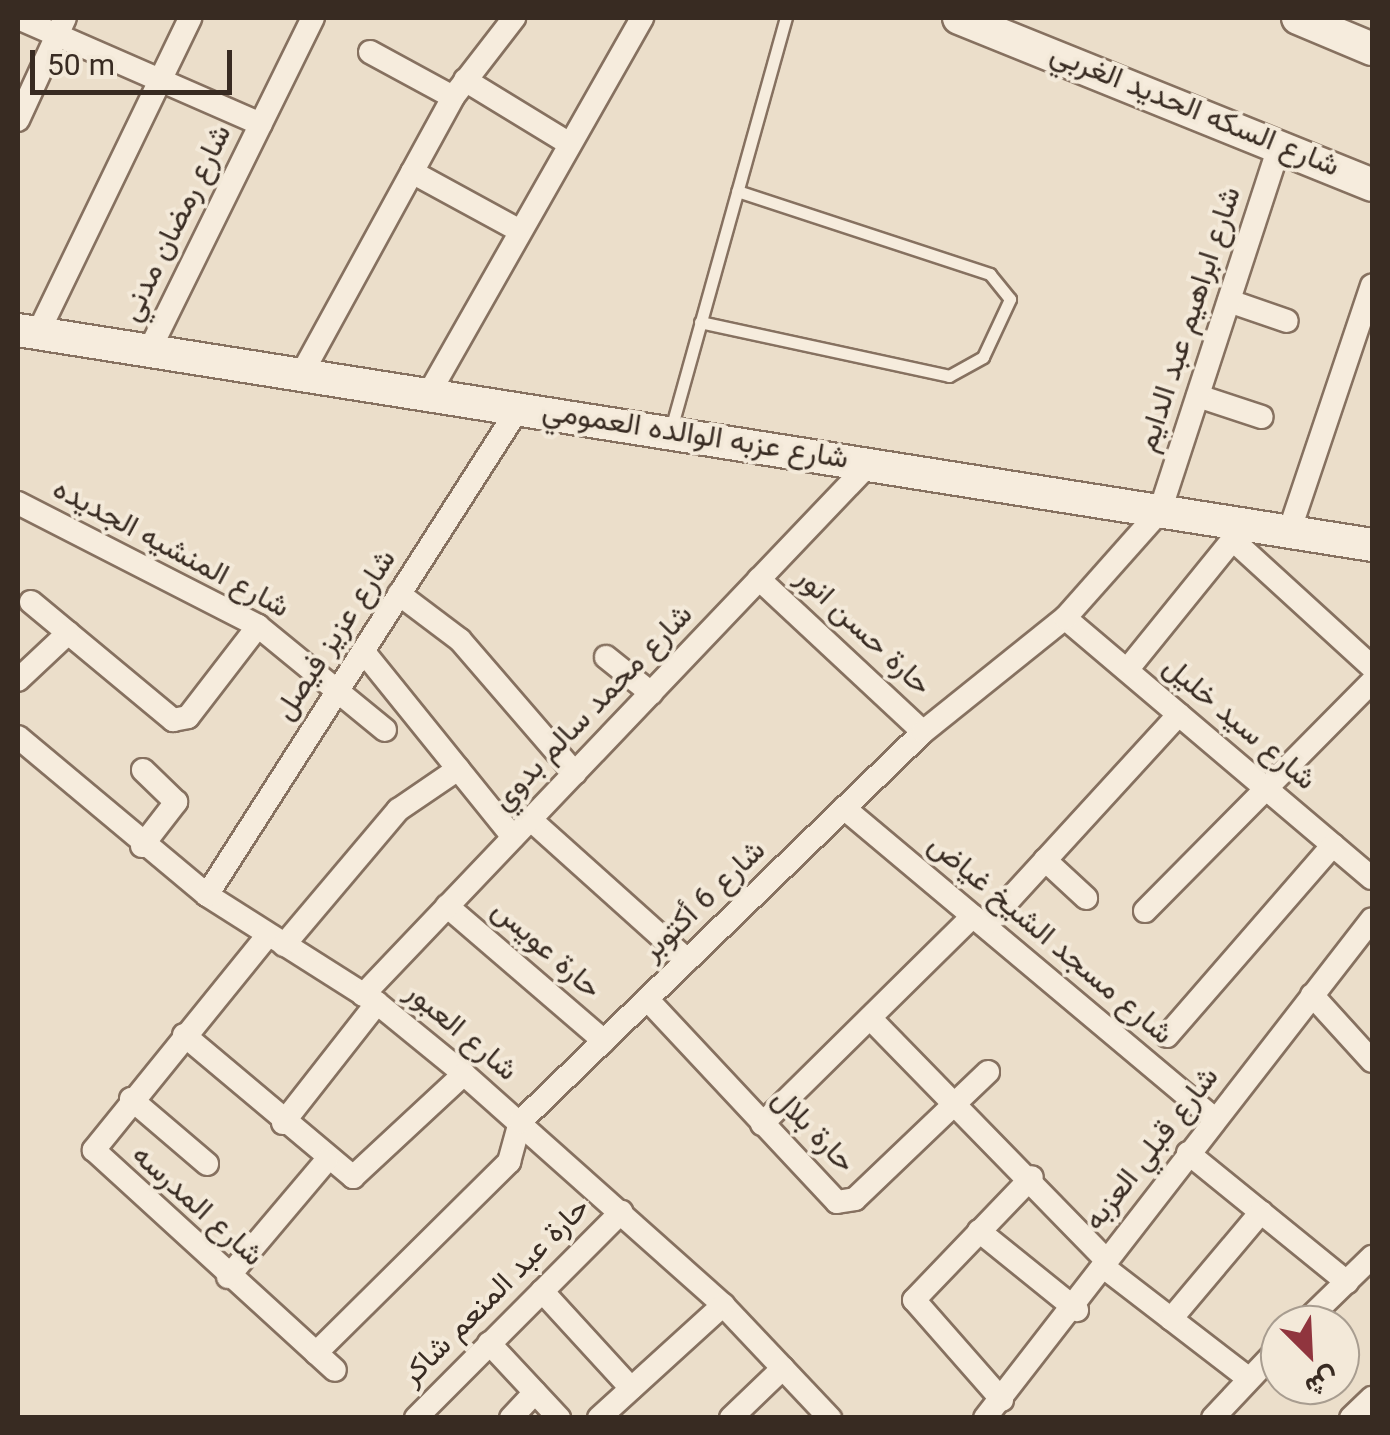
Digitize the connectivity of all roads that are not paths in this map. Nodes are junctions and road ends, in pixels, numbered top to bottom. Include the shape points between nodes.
1 (18, 18) edge
2 (190, 18) edge
3 (313, 18) edge
4 (514, 18) edge
5 (642, 18) edge
6 (786, 18) edge
7 (959, 18) edge
8 (1298, 18) edge
9 (60, 26) edge
10 (1372, 49) edge
11 (370, 52) dead end
12 (160, 80) junction
13 (459, 88) junction
14 (18, 120) edge
15 (261, 124) junction
16 (570, 144) junction
17 (1279, 147) junction
18 (412, 172) junction
19 (1372, 185) edge
20 (737, 191) junction
21 (520, 231) junction
22 (1372, 286) edge
23 (1229, 300) junction
24 (1286, 321) dead end
25 (700, 322) junction
26 (25, 335) edge
27 (150, 350) junction
28 (300, 374) junction
29 (428, 395) junction
30 (1198, 396) junction
31 (518, 409) junction
32 (1262, 416) dead end
33 (670, 433) junction
34 (868, 464) junction
35 (18, 503) edge
36 (1160, 511) junction
37 (1239, 532) junction
38 (1290, 532) junction
39 (1372, 545) edge
40 (759, 579) junction
41 (399, 594) junction
42 (31, 602) dead end
43 (1065, 618) junction
44 (258, 626) junction
45 (68, 633) junction
46 (364, 651) junction
47 (606, 658) dead end
48 (1372, 667) edge
49 (1127, 670) junction
50 (18, 680) edge
51 (1372, 682) edge
52 (341, 686) junction
53 (651, 693) junction
54 (1179, 714) junction
55 (385, 730) dead end
56 (923, 732) junction
57 (18, 737) edge
58 (458, 769) junction
59 (143, 770) dead end
60 (574, 773) junction
61 (1266, 788) junction
62 (844, 808) junction
63 (530, 819) junction
64 (513, 837) junction
65 (1333, 844) junction
66 (142, 846) junction
67 (1045, 860) junction
68 (1372, 878) edge
69 (207, 895) junction
70 (1086, 898) dead end
71 (448, 906) junction
72 (1145, 911) dead end
73 (1372, 919) edge
74 (979, 921) junction
75 (276, 940) junction
76 (687, 960) junction
77 (1312, 995) junction
78 (370, 999) junction
79 (647, 999) junction
80 (870, 1018) junction
81 (184, 1035) junction
82 (1166, 1036) dead end
83 (604, 1041) junction
84 (1372, 1061) edge
85 (988, 1072) dead end
86 (464, 1074) junction
87 (131, 1099) junction
88 (956, 1102) junction
89 (1215, 1120) junction
90 (520, 1122) junction
91 (284, 1123) junction
92 (762, 1124) junction
93 (1188, 1153) junction
94 (326, 1161) junction
95 (207, 1164) dead end
96 (1032, 1177) junction
97 (621, 1212) junction
98 (1261, 1212) junction
99 (979, 1231) junction
100 (1372, 1257) edge
101 (1106, 1264) junction
102 (228, 1278) junction
103 (1347, 1282) junction
104 (542, 1291) junction
105 (723, 1305) junction
106 (1323, 1305) edge
107 (1077, 1310) junction
108 (1171, 1319) junction
109 (489, 1343) junction
110 (316, 1353) junction
111 (1260, 1366) edge
112 (783, 1368) junction
113 (335, 1370) dead end
114 (1248, 1378) junction
115 (631, 1388) junction
116 (534, 1392) junction
117 (1372, 1398) edge
118 (1002, 1400) junction
119 (416, 1418) edge
120 (511, 1418) edge
121 (558, 1418) edge
122 (600, 1418) edge
123 (730, 1418) edge
124 (830, 1418) edge
125 (985, 1418) edge
126 (1213, 1418) edge
127 (1351, 1418) edge

1 - 9 street
2 - 12 street
3 - 15 street, شارع رمضان مدني
4 - 13 street
5 - 16 street
6 - 20 lane
7 - 17 street, شارع السكه الحديد الغربي
8 - 10 street
9 - 12 street
9 - 14 street
11 - 13 street
12 - 15 street
12 - 26 street
13 - 16 street
13 - 18 street
15 - 27 street, شارع رمضان مدني
16 - 21 street
17 - 19 street, شارع السكه الحديد الغربي
17 - 23 street, شارع ابراهيم عبد الدايم
18 - 21 street
18 - 28 street
20 - 25 lane
20 - 25 lane via 990,274 1010,300 983,357 949,376
21 - 29 street
22 - 38 street
23 - 24 street
23 - 30 street, شارع ابراهيم عبد الدايم
25 - 33 lane
26 - 27 street, شارع عزبه الوالده العمومي
27 - 28 street, شارع عزبه الوالده العمومي
28 - 29 street, شارع عزبه الوالده العمومي
29 - 31 street, شارع عزبه الوالده العمومي
30 - 32 street
30 - 36 street, شارع ابراهيم عبد الدايم
31 - 33 street, شارع عزبه الوالده العمومي
31 - 41 street, شارع عزيز فيصل
33 - 34 street, شارع عزبه الوالده العمومي
34 - 36 street, شارع عزبه الوالده العمومي
34 - 40 street, شارع محمد سالم بدوي
35 - 44 street, شارع المنشيه الجديده
36 - 37 street, شارع عزبه الوالده العمومي
36 - 43 street, شارع 6 أكتوبر
37 - 38 street, شارع عزبه الوالده العمومي
37 - 48 street
37 - 49 street
38 - 39 street, شارع عزبه الوالده العمومي
40 - 53 street, شارع محمد سالم بدوي
40 - 56 street, حارة حسن انور
41 - 46 street, شارع عزيز فيصل
41 - 60 street via 460,640
42 - 45 street
43 - 49 street, شارع سيد خليل
43 - 56 street, شارع 6 أكتوبر
44 - 45 street via 178,720
44 - 52 street, شارع المنشيه الجديده
45 - 50 street
46 - 52 street, شارع عزيز فيصل
46 - 58 street
47 - 53 street
49 - 54 street, شارع سيد خليل
51 - 61 street
52 - 55 street, شارع المنشيه الجديده
52 - 69 street, شارع عزيز فيصل
53 - 60 street, شارع محمد سالم بدوي
54 - 61 street, شارع سيد خليل
54 - 67 street
56 - 62 street, شارع 6 أكتوبر
57 - 66 street, شارع العبور
58 - 64 street
58 - 75 street, شارع المدرسه via 398,810
59 - 66 street via 176,802
60 - 63 street, شارع محمد سالم بدوي
61 - 65 street, شارع سيد خليل
61 - 72 street
62 - 74 street, شارع مسجد الشيخ غياض
62 - 76 street, شارع 6 أكتوبر
63 - 64 street, شارع محمد سالم بدوي
63 - 76 street
64 - 71 street, شارع محمد سالم بدوي
65 - 68 street, شارع سيد خليل
65 - 82 street
66 - 69 street, شارع العبور
67 - 70 street
67 - 74 street
69 - 75 street, شارع العبور
71 - 78 street, شارع محمد سالم بدوي
71 - 83 street, حارة عويس
73 - 77 street, شارع قبلي العزبه
74 - 80 street
74 - 89 street, شارع مسجد الشيخ غياض
75 - 78 street, شارع العبور
75 - 81 street, شارع المدرسه
76 - 79 street, شارع 6 أكتوبر
77 - 84 street
77 - 89 street, شارع قبلي العزبه
78 - 86 street, شارع العبور
78 - 91 street, شارع محمد سالم بدوي
79 - 83 street, شارع 6 أكتوبر
79 - 92 street, حارة بلال
80 - 88 street
80 - 92 street
81 - 87 street, شارع المدرسه
81 - 91 street
83 - 90 street, شارع 6 أكتوبر
85 - 88 street, حارة بلال
86 - 90 street, شارع العبور
86 - 94 street via 368,1172 345,1175
87 - 95 street
87 - 102 street, شارع المدرسه via 95,1154
88 - 92 street, حارة بلال via 844,1202
88 - 96 street
89 - 93 street, شارع قبلي العزبه
90 - 97 street, شارع العبور
90 - 110 street, شارع 6 أكتوبر via 509,1162
91 - 94 street
93 - 98 street
93 - 101 street, شارع قبلي العزبه
94 - 102 street
96 - 99 street
96 - 101 street via 1042,1200
97 - 104 street, حارة عبد المنعم شاكر
97 - 105 street, شارع العبور
98 - 103 street
98 - 108 street
99 - 107 street
99 - 118 street via 914,1304
100 - 103 street
101 - 107 street, شارع قبلي العزبه
101 - 108 street
102 - 110 street, شارع المدرسه
103 - 106 street
104 - 109 street, حارة عبد المنعم شاكر
104 - 115 street
105 - 112 street, شارع العبور
105 - 115 street
107 - 118 street, شارع قبلي العزبه
108 - 114 street
109 - 116 street
109 - 119 street, حارة عبد المنعم شاكر
110 - 113 street, شارع المدرسه
111 - 114 street
112 - 123 street
112 - 124 street, شارع العبور
114 - 126 street
115 - 122 street
116 - 120 street
116 - 121 street
117 - 127 street
118 - 125 street, شارع قبلي العزبه

